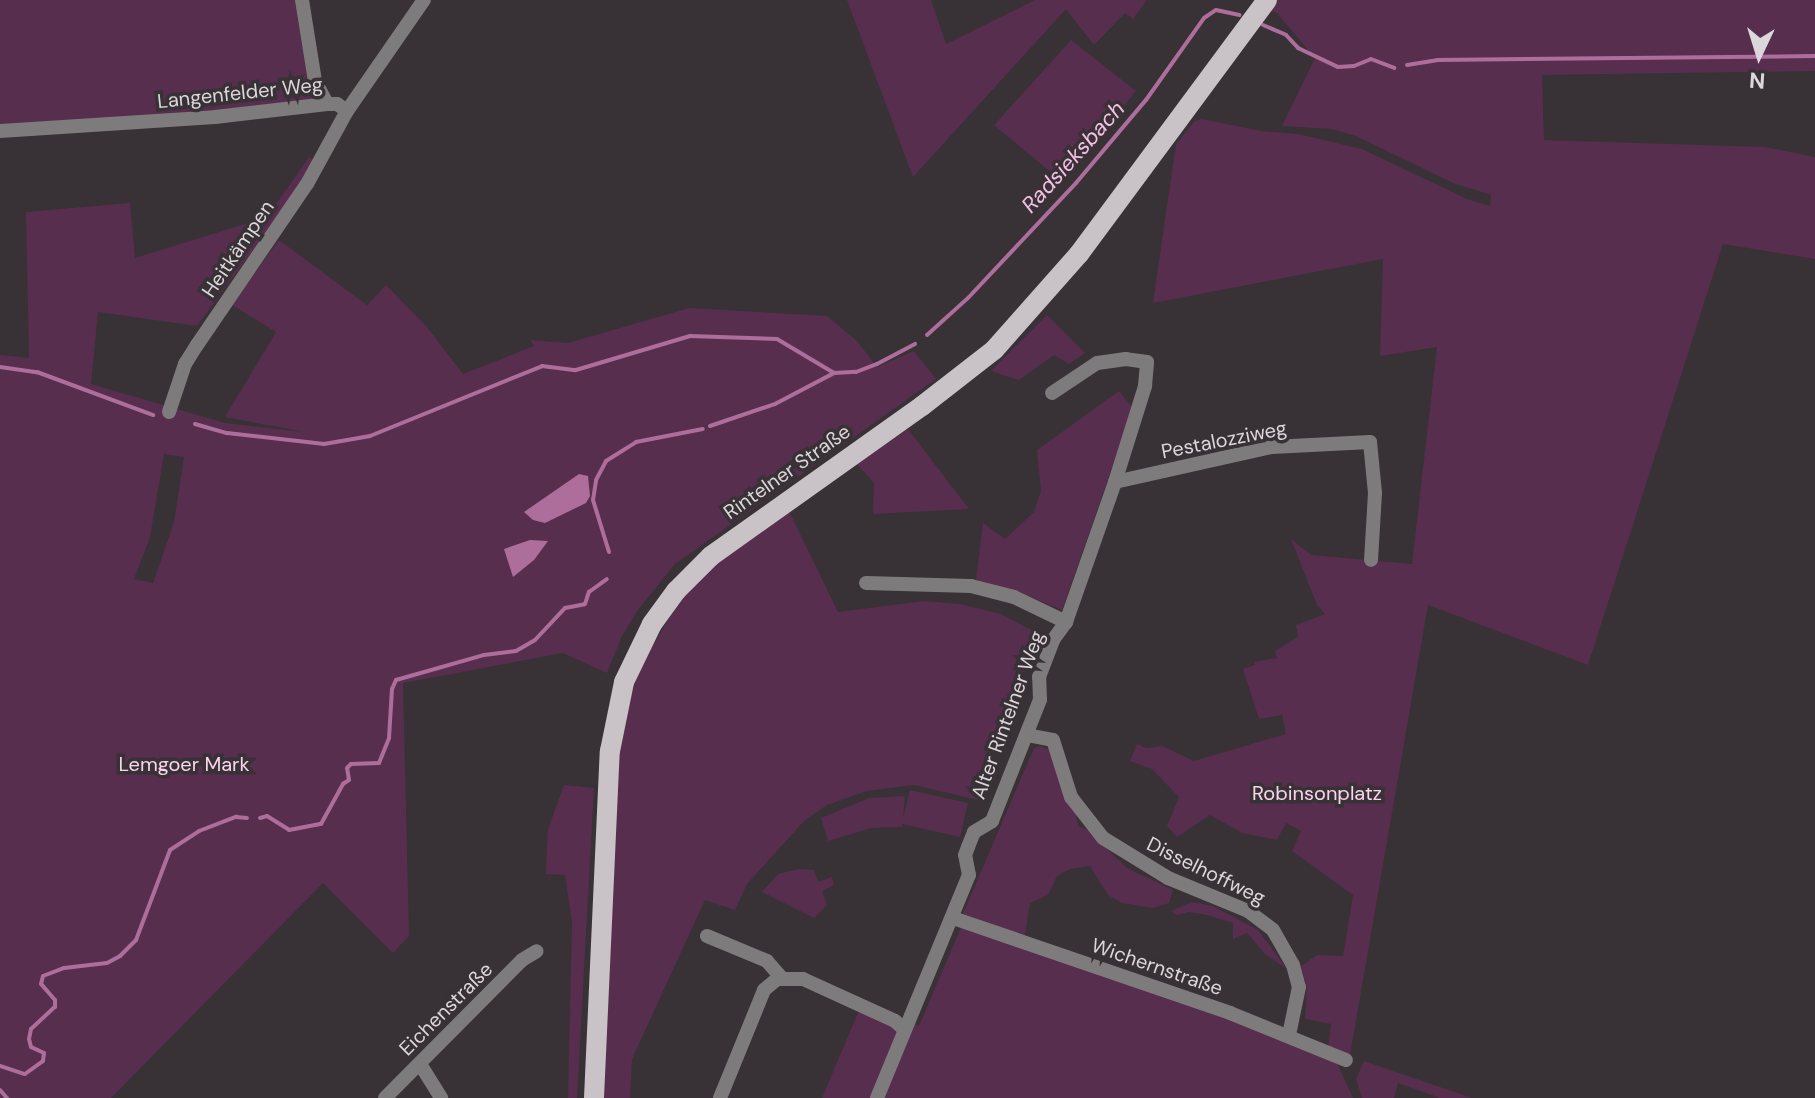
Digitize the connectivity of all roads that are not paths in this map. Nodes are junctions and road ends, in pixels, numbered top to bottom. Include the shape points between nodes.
1 (302, 0) edge
2 (424, 0) edge
3 (1267, 0) edge
4 (327, 104) junction
5 (347, 111) junction
6 (0, 131) edge
7 (1052, 393) dead end
8 (169, 412) dead end
9 (1115, 482) junction
10 (1371, 560) dead end
11 (866, 583) dead end
12 (1066, 622) junction
13 (1027, 735) junction
14 (953, 918) junction
15 (707, 936) dead end
16 (537, 951) dead end
17 (782, 978) junction
18 (904, 1029) junction
19 (1289, 1035) junction
20 (1346, 1060) dead end
21 (420, 1064) junction
22 (385, 1098) edge
23 (441, 1098) edge
24 (594, 1098) edge
25 (720, 1098) edge
26 (877, 1098) edge

1 - 4 street via 315,81
2 - 5 street, Langenfelder Weg
3 - 24 main road, Rintelner Straße via 1079,254 994,350 711,556 652,624 624,682 610,751
4 - 5 street, Langenfelder Weg
4 - 6 street, Langenfelder Weg
5 - 8 street, Heitkämpen via 307,184 191,354
7 - 9 street via 1097,363 1147,362 1145,386
9 - 10 street, Pestalozziweg via 1272,447 1370,442 1375,493
9 - 12 street
11 - 12 street, Alter Rintelner Weg via 971,586 1014,597
12 - 13 street, Alter Rintelner Weg via 1039,677 1040,700
13 - 14 street, Alter Rintelner Weg via 992,821 974,832 965,855 969,875
13 - 19 street, Disselhoffweg via 1053,740 1072,799 1103,838 1168,878 1248,911 1273,930 1299,987
14 - 18 street, Alter Rintelner Weg
14 - 19 street, Wichernstraße
15 - 17 street via 767,961
16 - 21 street, Eichenstraße
17 - 18 street via 803,979
17 - 25 street via 764,990
18 - 26 street, Alter Rintelner Weg
19 - 20 street, Wichernstraße
21 - 22 street, Eichenstraße
21 - 23 street

